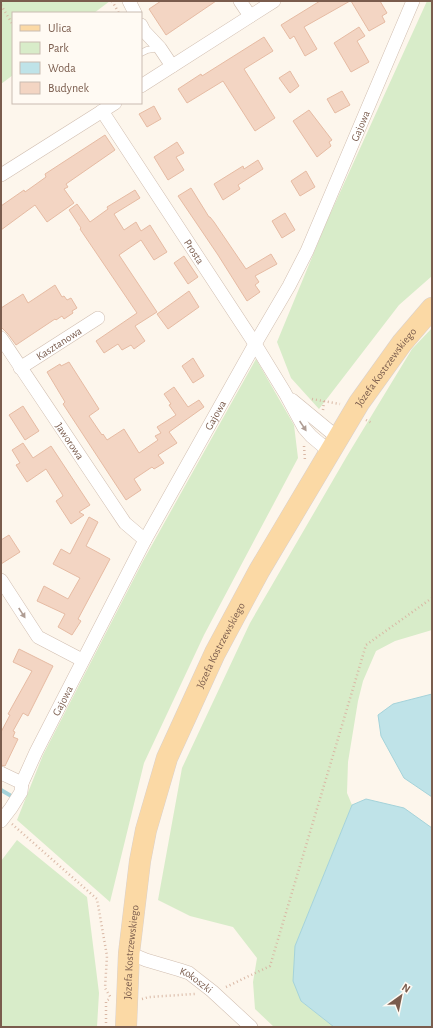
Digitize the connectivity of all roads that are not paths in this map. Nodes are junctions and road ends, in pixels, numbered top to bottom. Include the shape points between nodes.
1 (129, 1) edge
2 (240, 1) edge
3 (274, 1) edge
4 (413, 1) edge
5 (134, 12) edge
6 (250, 16) junction
7 (142, 27) edge
8 (160, 48) junction
9 (142, 52) edge
10 (172, 66) junction
11 (142, 85) edge
12 (113, 104) edge
13 (102, 111) junction
14 (1, 175) edge
15 (432, 308) edge
16 (98, 318) dead end
17 (1, 338) edge
18 (254, 344) junction
19 (20, 368) junction
20 (334, 445) junction
21 (145, 540) junction
22 (1, 580) edge
23 (82, 660) junction
24 (1, 773) edge
25 (22, 783) junction
26 (2, 819) edge
27 (129, 953) junction
28 (126, 1027) edge
29 (251, 1027) edge

1 - 5 street
2 - 6 street
3 - 6 street
4 - 18 street, Gajowa via 307,252
6 - 10 street
7 - 8 street
8 - 9 lane
8 - 10 street
10 - 11 street
12 - 13 street
13 - 14 street
13 - 18 street, Prosta
15 - 20 main road, Józefa Kostrzewskiego via 402,344
16 - 19 street, Kasztanowa
17 - 19 street, Jaworowa
18 - 20 street, Prosta via 304,428 311,436
18 - 21 street, Gajowa
19 - 21 street, Jaworowa via 125,523
20 - 27 main road, Józefa Kostrzewskiego via 259,571 222,640 202,678 167,758 146,830
21 - 23 street, Gajowa
22 -> 23 street via 38,637
23 - 25 street, Gajowa
24 - 25 street
25 - 26 street, Gajowa via 21,792
27 - 28 main road, Józefa Kostrzewskiego
27 - 29 street, Kokoszki via 189,973 199,979

